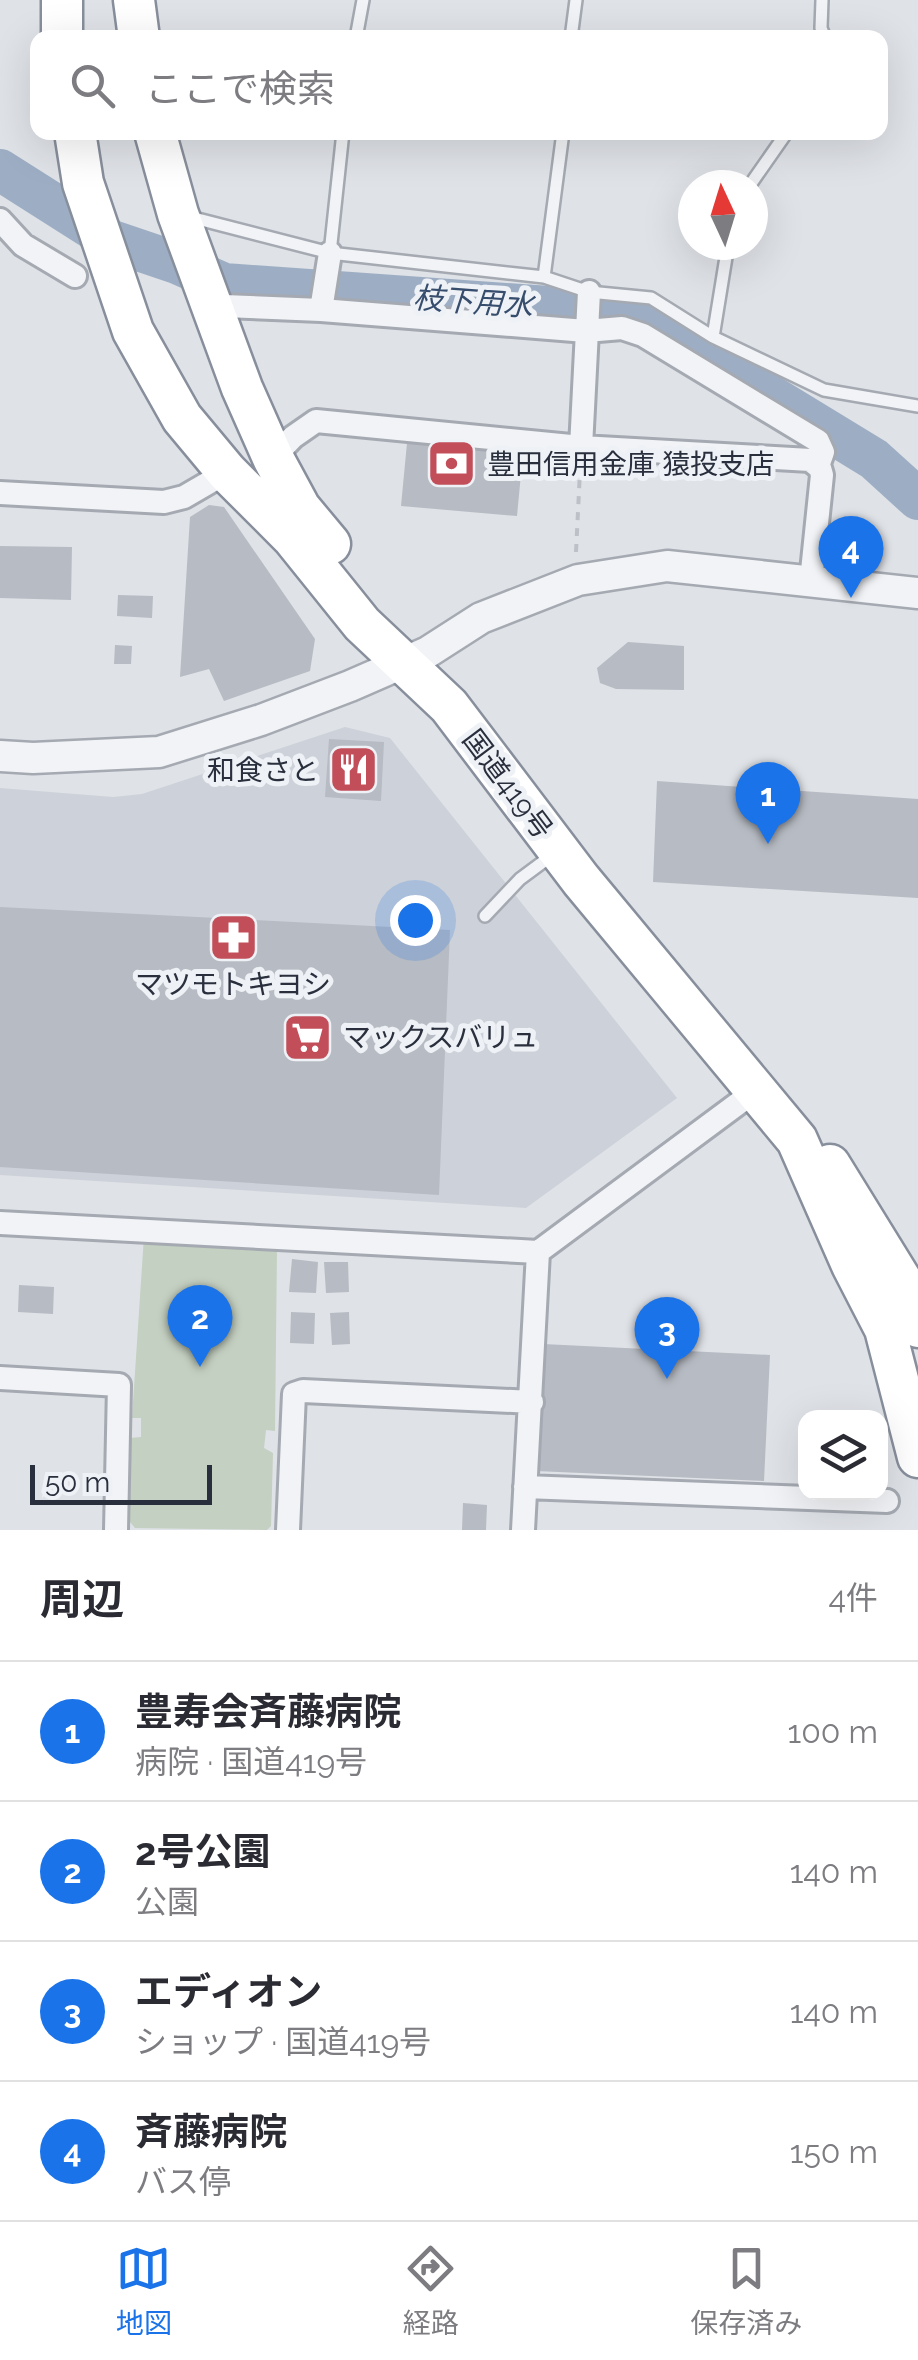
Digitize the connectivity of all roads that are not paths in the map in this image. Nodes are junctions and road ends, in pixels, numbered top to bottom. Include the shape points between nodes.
1 (62, 0) edge
2 (134, 0) edge
3 (363, 0) edge
4 (576, 0) edge
5 (822, 0) edge
6 (62, 30) edge
7 (138, 30) edge
8 (357, 30) edge
9 (573, 30) edge
10 (824, 30) edge
11 (76, 140) edge
12 (157, 140) edge
13 (342, 140) edge
14 (561, 140) edge
15 (782, 140) edge
16 (761, 170) edge
17 (178, 214) junction
18 (0, 220) edge
19 (328, 258) junction
20 (726, 260) edge
21 (94, 276) junction
22 (544, 277) junction
23 (322, 302) junction
24 (212, 309) junction
25 (588, 310) junction
26 (713, 338) junction
27 (918, 406) edge
28 (581, 447) junction
29 (272, 458) junction
30 (818, 466) junction
31 (227, 472) junction
32 (0, 493) edge
33 (811, 580) junction
34 (918, 594) edge
35 (416, 657) junction
36 (0, 756) edge
37 (559, 851) junction
38 (485, 916) dead end
39 (755, 1090) junction
40 (0, 1223) edge
41 (538, 1252) junction
42 (910, 1274) edge
43 (918, 1327) edge
44 (0, 1378) edge
45 (532, 1402) junction
46 (918, 1457) edge
47 (526, 1486) junction
48 (887, 1501) dead end
49 (116, 1530) edge
50 (288, 1530) edge
51 (523, 1530) edge

1 - 6 highway
2 - 7 highway
3 - 8 lane
4 - 9 lane
5 - 10 lane
11 - 21 highway, 国道419号
12 - 17 highway, 国道419号
13 - 19 lane
14 - 22 lane
15 - 16 lane
17 - 19 lane
17 - 24 highway, 国道419号
18 - 21 street via 23,245
19 - 22 lane
19 - 23 street
20 - 26 lane
21 - 31 highway, 国道419号 via 182,418
22 - 25 lane
23 - 24 street
23 - 25 street
24 - 29 highway, 国道419号
25 - 26 lane via 651,298
25 - 28 street
25 - 30 street via 643,335 818,441
26 - 27 lane via 824,390
28 - 29 street via 316,421
28 - 30 street via 810,460
29 - 35 highway, 国道419号 via 300,508 386,610
30 - 33 street
31 - 32 street via 164,502
31 - 35 highway, 国道419号 via 362,624
33 - 34 street
33 - 35 street via 668,566 578,580 481,618
35 - 36 street via 261,720 159,752
35 - 37 highway, 国道419号
35 - 42 highway, 国道419号 via 451,686 584,858 794,1109
37 - 38 lane
37 - 39 highway, 国道419号
39 - 41 street
39 - 46 highway, 国道419号 via 798,1140 886,1329
40 - 41 street
41 - 45 street
42 - 43 highway, 国道419号
44 - 49 street via 119,1385
45 - 47 street
45 - 50 street via 294,1394
47 - 48 street
47 - 51 street

